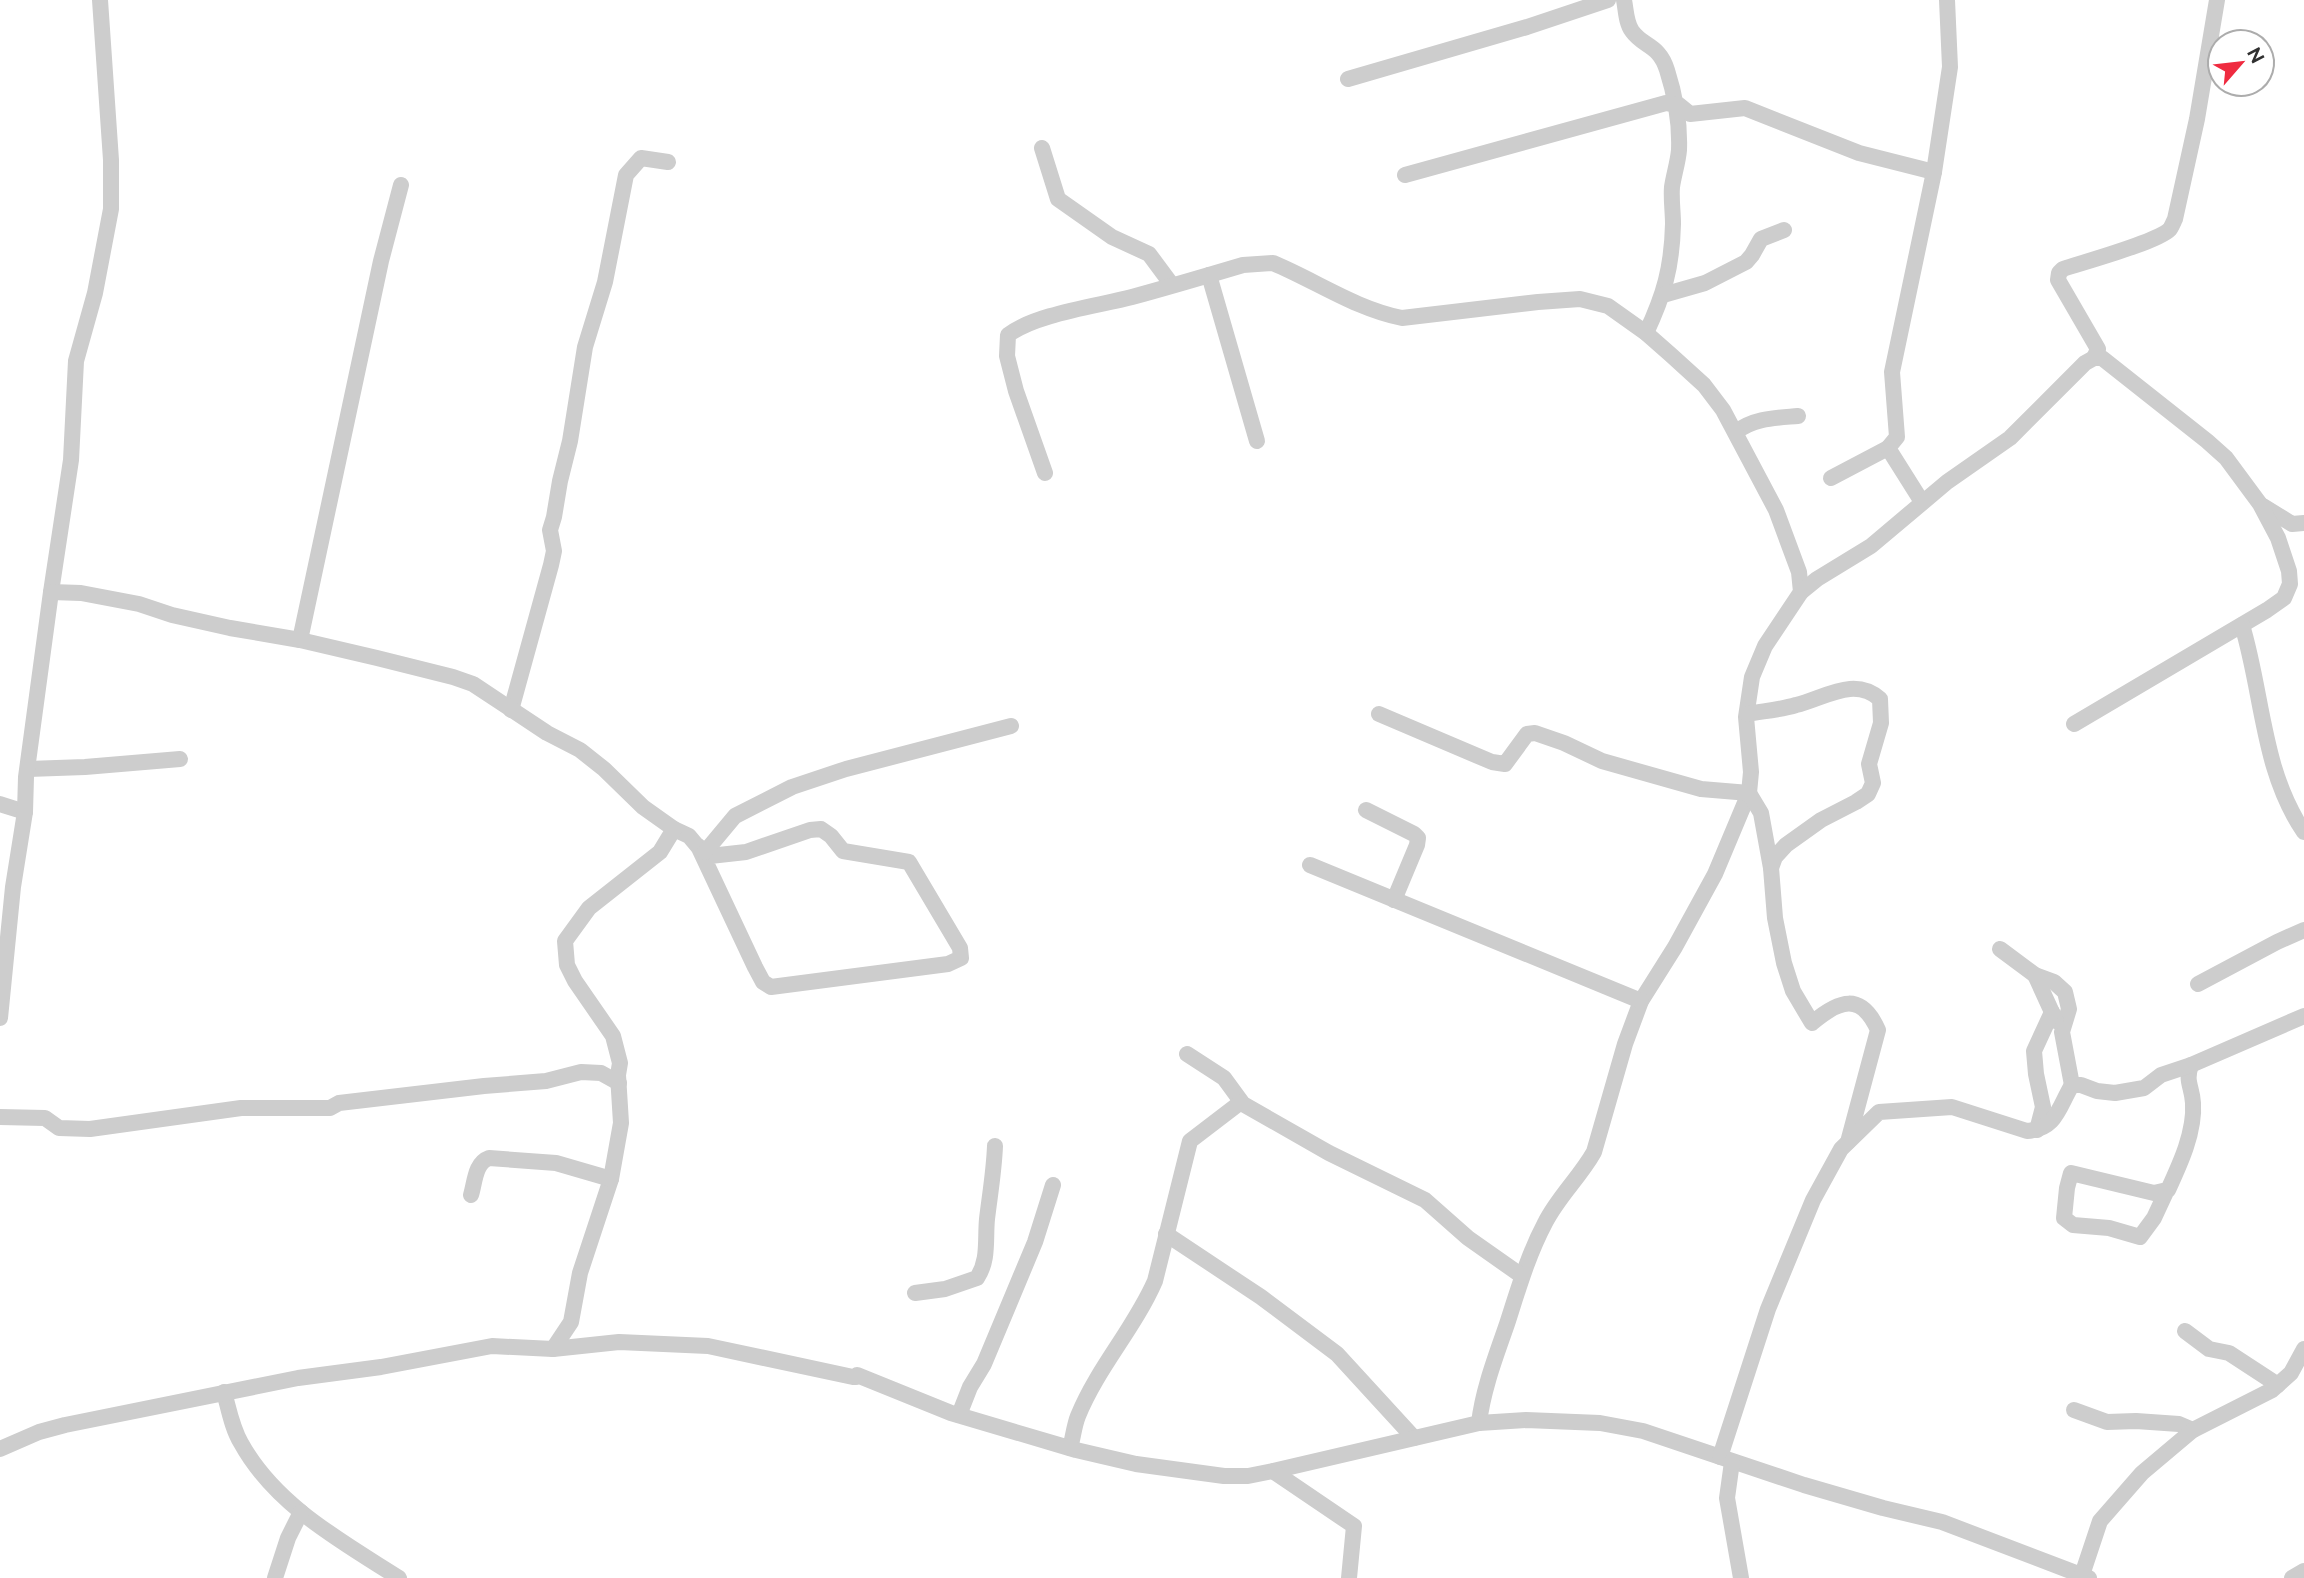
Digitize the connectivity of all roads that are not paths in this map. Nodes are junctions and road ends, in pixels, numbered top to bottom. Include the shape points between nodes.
1 (100, 0) edge
2 (1608, 0) edge
3 (1624, 0) edge
4 (1947, 0) edge
5 (2217, 0) edge
6 (1348, 79) dead end
7 (1675, 103) junction
8 (1042, 148) dead end
9 (668, 162) dead end
10 (1934, 172) junction
11 (1405, 175) dead end
12 (401, 185) dead end
13 (1784, 230) dead end
14 (1209, 275) junction
15 (1172, 285) junction
16 (1663, 296) junction
17 (1646, 333) junction
18 (2094, 358) junction
19 (1798, 415) dead end
20 (1736, 432) junction
21 (1257, 441) dead end
22 (1888, 448) junction
23 (1045, 473) dead end
24 (1830, 478) dead end
25 (1922, 502) junction
26 (2260, 505) junction
27 (2304, 523) edge
28 (1799, 572) junction
29 (1816, 579) junction
30 (51, 592) junction
31 (1801, 592) junction
32 (2242, 625) junction
33 (300, 640) junction
34 (511, 710) junction
35 (1747, 713) junction
36 (1380, 714) dead end
37 (2074, 724) dead end
38 (1012, 726) dead end
39 (180, 759) dead end
40 (27, 769) junction
41 (1749, 793) junction
42 (0, 804) edge
43 (1366, 810) dead end
44 (25, 812) junction
45 (674, 829) junction
46 (2304, 832) edge
47 (701, 849) junction
48 (1310, 865) dead end
49 (1771, 867) junction
50 (6, 887) edge
51 (1394, 900) junction
52 (2304, 930) edge
53 (2000, 949) dead end
54 (2035, 975) junction
55 (2199, 984) dead end
56 (1, 991) edge
57 (1641, 1001) junction
58 (2052, 1012) junction
59 (2304, 1016) edge
60 (0, 1018) edge
61 (2062, 1032) junction
62 (1187, 1054) dead end
63 (2191, 1065) junction
64 (619, 1083) junction
65 (2072, 1085) junction
66 (1241, 1102) junction
67 (1858, 1105) junction
68 (1879, 1112) junction
69 (0, 1117) edge
70 (2037, 1130) junction
71 (1848, 1143) junction
72 (995, 1146) dead end
73 (611, 1179) junction
74 (1053, 1185) dead end
75 (2167, 1190) junction
76 (471, 1195) dead end
77 (1166, 1234) junction
78 (1522, 1276) junction
79 (915, 1293) dead end
80 (2185, 1331) dead end
81 (553, 1349) junction
82 (2304, 1349) edge
83 (2278, 1385) junction
84 (224, 1392) junction
85 (2074, 1410) dead end
86 (958, 1415) junction
87 (1479, 1423) junction
88 (2193, 1430) junction
89 (1414, 1438) junction
90 (1070, 1448) junction
91 (0, 1449) edge
92 (1726, 1459) junction
93 (1273, 1471) junction
94 (301, 1512) junction
95 (2304, 1571) edge
96 (2086, 1576) edge
97 (275, 1578) edge
98 (399, 1578) edge
99 (1349, 1578) edge
100 (1741, 1578) edge
101 (2292, 1578) edge

1 - 30 street via 111,209 76,361 71,460
2 - 6 street
3 - 7 street via 1633,34 1652,46 1664,62
4 - 10 street via 1950,68
5 - 18 street via 2197,119 2170,229 2059,274 2058,280 2098,349
7 - 10 street via 1690,114 1745,107 1859,153
7 - 11 street
7 - 16 street via 1679,152
8 - 15 street via 1058,199 1112,237 1149,254
9 - 34 street via 641,158 626,175 605,282 585,347 550,530 551,565
10 - 22 street via 1892,372 1897,437
12 - 33 street
13 - 16 street via 1762,239 1745,262 1705,283
14 - 15 street
14 - 17 street via 1243,265 1273,263 1351,301 1402,318 1580,299 1608,306
14 - 21 street
15 - 23 street via 1061,313 1008,335 1013,380
16 - 17 street
17 - 20 street via 1704,385
18 - 25 street via 2010,438
18 - 26 street via 2111,364 2207,441 2234,468
19 - 20 street via 1747,424
20 - 28 street via 1776,510
22 - 24 street
22 - 25 street
25 - 29 street via 1871,546
26 - 27 street via 2292,524
26 - 32 street via 2278,538 2290,584 2284,598
28 - 29 street
28 - 31 street
29 - 31 street
30 - 33 street via 128,602
30 - 40 street
31 - 35 street via 1765,646 1752,677
32 - 37 street
32 - 46 street via 2274,771
33 - 34 street via 453,677 473,684
34 - 45 street via 580,750
35 - 41 street
35 - 49 street via 1783,709 1846,689 1861,688 1880,699 1881,723 1869,764 1873,783 1868,794 1786,845
36 - 41 street via 1492,762 1506,764 1527,734 1535,733 1602,761 1700,789
38 - 47 street via 792,787 735,816
39 - 40 street
40 - 44 street
41 - 49 street via 1760,813
41 - 57 street via 1715,874
42 - 44 street
43 - 51 street via 1418,838
44 - 50 street
45 - 47 street
45 - 64 street via 660,852 589,908 565,941 567,965 575,981 613,1036 620,1063
47 - 47 street via 755,967 771,987 948,964 961,958 960,948 909,862 843,851 821,829 746,852 710,856
48 - 51 street
49 - 67 street via 1779,941 1802,1009 1812,1023 1830,1009 1853,1003 1864,1007 1878,1030
50 - 56 street
51 - 57 street
52 - 55 street
53 - 54 street
54 - 58 street
54 - 61 street via 2054,982 2064,992 2069,1009
56 - 60 street
57 - 78 street via 1594,1152 1546,1221
58 - 61 street
58 - 70 street via 2035,1051 2043,1107
59 - 63 street
61 - 65 street
62 - 66 street via 1224,1078
63 - 65 street via 2161,1075 2144,1088 2115,1093
63 - 75 street via 2187,1078 2193,1102 2191,1127
64 - 69 street via 601,1073 581,1072 546,1081 339,1103 330,1108 241,1108 90,1129 59,1128 46,1118
64 - 73 street via 621,1123
65 - 70 street via 2058,1114
66 - 77 street via 1190,1141
66 - 78 street via 1329,1153 1425,1200
67 - 68 street
67 - 71 street
68 - 70 street via 1952,1107
68 - 71 street
71 - 92 street via 1813,1200 1777,1285 1751,1356
72 - 79 street via 983,1269 977,1278 966,1282
73 - 76 street via 556,1163 489,1158 479,1165
73 - 81 street via 580,1273 570,1322
74 - 86 street via 1035,1242
75 - 75 street via 2154,1193 2071,1173 2064,1218 2073,1225 2140,1237
77 - 89 street via 1337,1354
77 - 90 street via 1145,1303 1091,1388
78 - 87 street via 1481,1400
80 - 83 street via 2209,1349 2230,1353
81 - 84 street via 492,1346
81 - 86 street via 619,1342 719,1348 857,1375
82 - 83 street via 2291,1374
83 - 88 street
84 - 91 street via 65,1425
84 - 94 street via 241,1443 269,1481
85 - 88 street via 2107,1422 2179,1424
86 - 90 street
87 - 89 street
87 - 92 street via 1600,1423 1643,1431
88 - 96 street via 2142,1473 2100,1521
89 - 93 street
90 - 93 street via 1199,1474 1248,1476
92 - 96 street via 1942,1522
92 - 100 street via 1727,1498
93 - 99 street via 1354,1526
94 - 97 street
94 - 98 street
95 - 101 street

